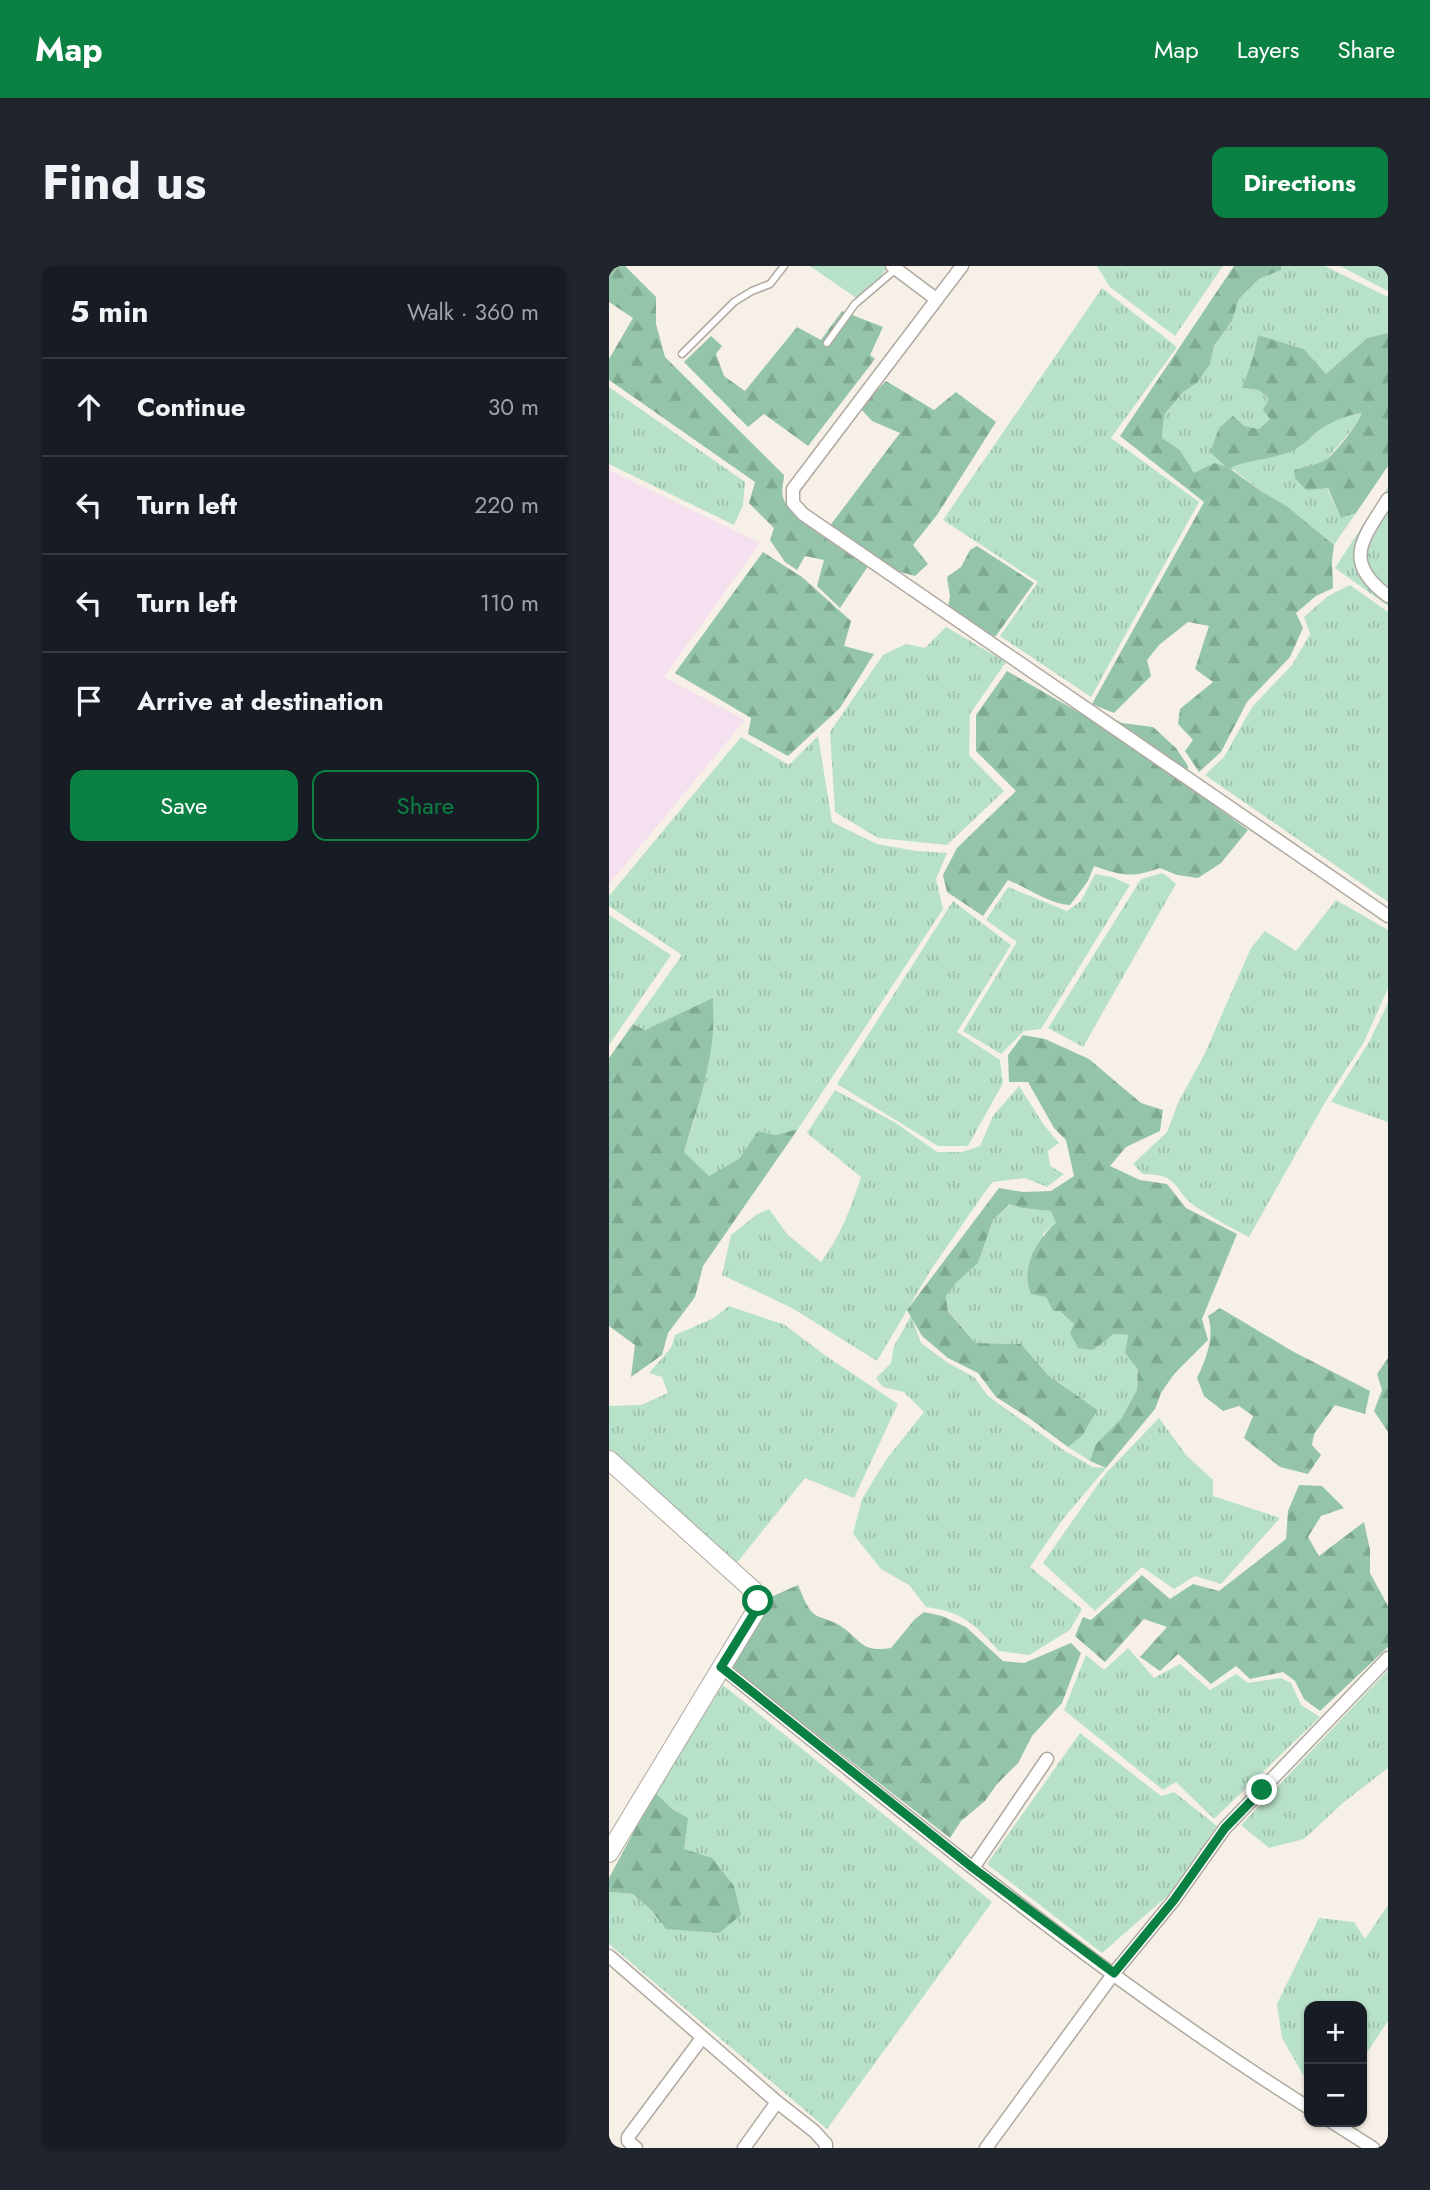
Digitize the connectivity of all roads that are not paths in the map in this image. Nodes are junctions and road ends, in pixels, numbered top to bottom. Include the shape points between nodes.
1 (784, 266) edge
2 (962, 266) edge
3 (894, 268) edge
4 (936, 299) junction
5 (827, 343) dead end
6 (682, 354) dead end
7 (1388, 499) edge
8 (1388, 596) edge
9 (1388, 916) edge
10 (609, 1460) edge
11 (1388, 1658) edge
12 (721, 1667) junction
13 (1047, 1759) dead end
14 (609, 1853) edge
15 (973, 1868) junction
16 (609, 1956) edge
17 (1114, 1973) junction
18 (702, 2038) junction
19 (776, 2102) junction
20 (1304, 2105) edge
21 (1340, 2127) edge
22 (636, 2148) edge
23 (744, 2148) edge
24 (826, 2148) edge
25 (986, 2148) edge
26 (1373, 2148) edge

1 - 6 lane via 770,284 734,302
2 - 4 street
3 - 4 street
3 - 5 lane via 855,304
4 - 9 street via 793,489 793,503
7 - 8 street via 1367,533 1359,557 1365,575
10 - 12 street via 757,1596 758,1607
11 - 17 street via 1225,1828
12 - 14 street
12 - 15 street
13 - 15 street
15 - 17 street
16 - 18 street
17 - 20 street
17 - 25 street
18 - 19 street
18 - 22 street via 628,2137
19 - 23 street
19 - 24 street via 819,2136
21 - 26 street

